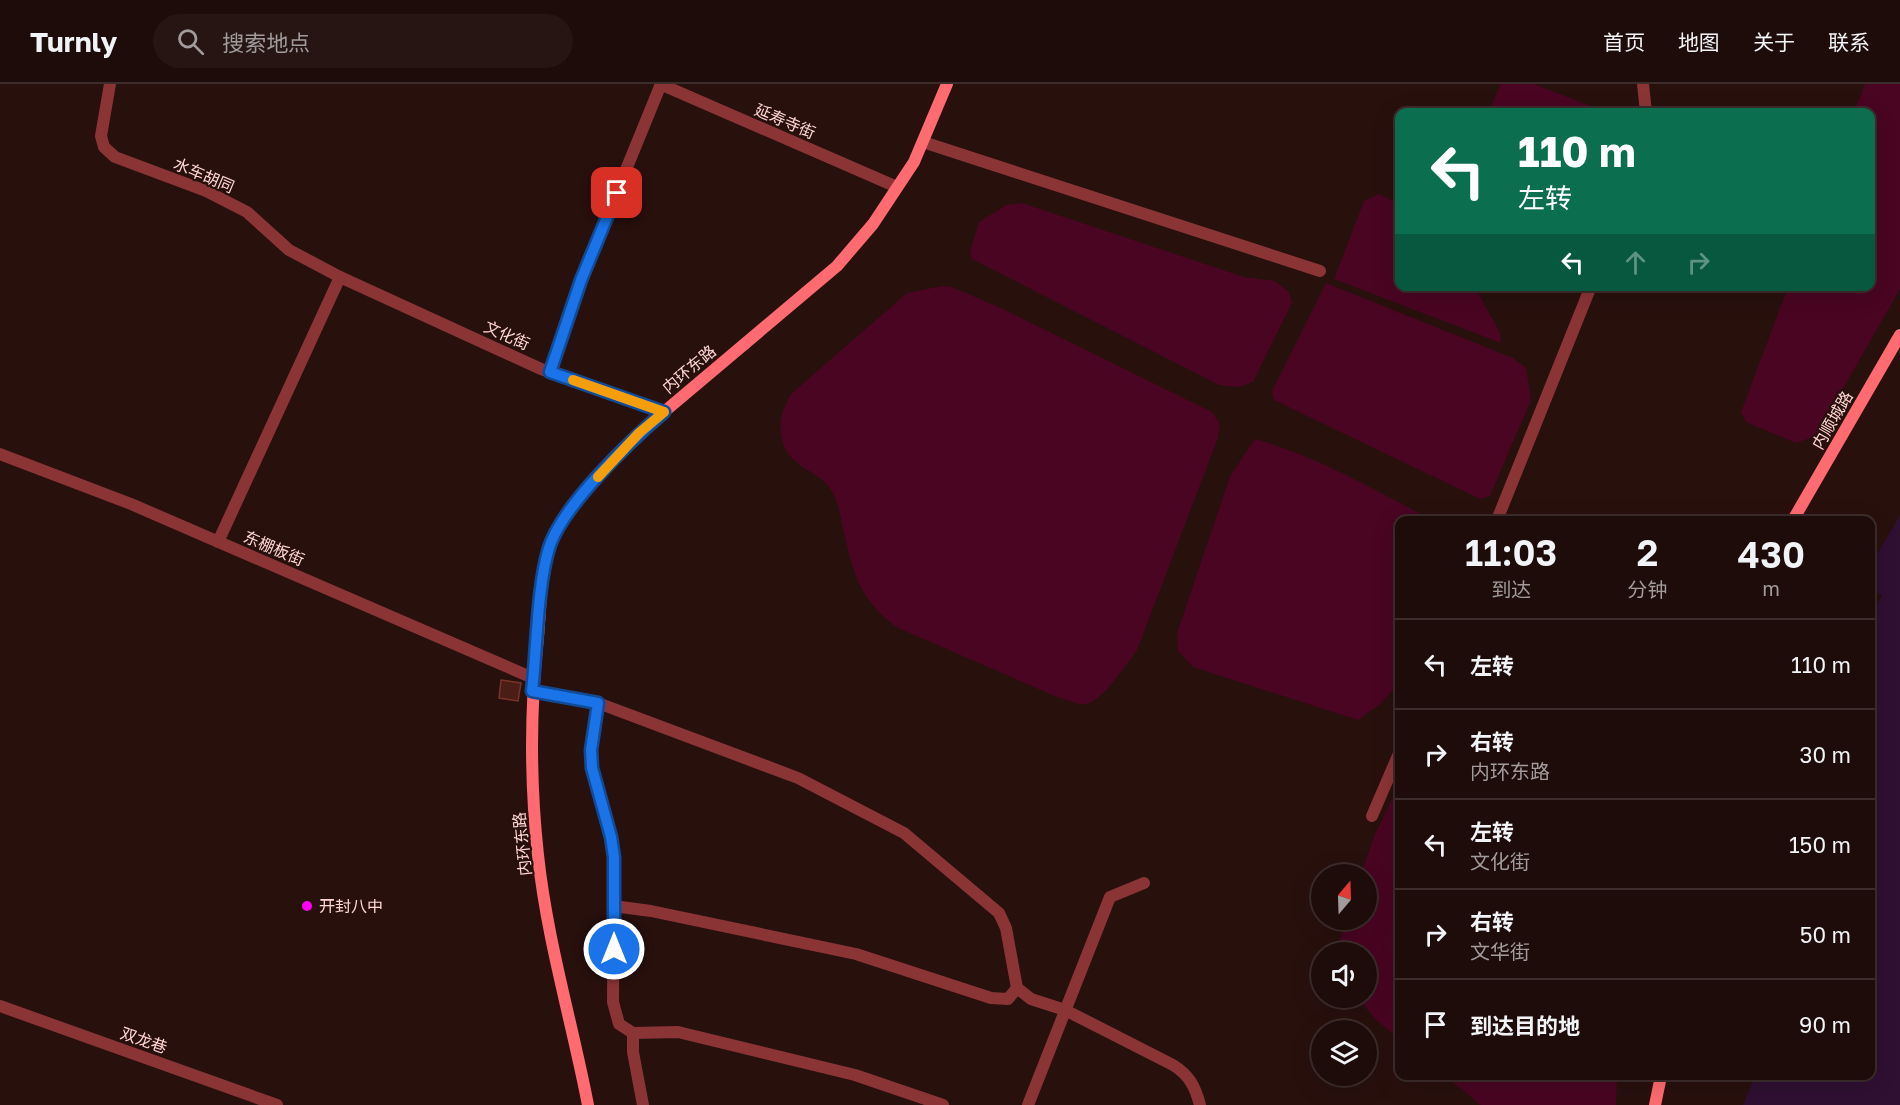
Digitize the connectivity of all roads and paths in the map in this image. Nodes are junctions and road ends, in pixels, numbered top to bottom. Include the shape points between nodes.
1 (110, 84) edge
2 (661, 84) edge
3 (947, 84) edge
4 (1643, 84) edge
5 (1646, 108) edge
6 (923, 142) junction
7 (897, 187) junction
8 (1320, 271) dead end
9 (339, 277) junction
10 (1589, 291) edge
11 (1900, 335) edge
12 (550, 372) junction
13 (664, 412) junction
14 (0, 454) edge
15 (1499, 516) edge
16 (1795, 516) edge
17 (218, 542) junction
18 (533, 684) junction
19 (598, 703) junction
20 (1395, 763) edge
21 (1372, 816) dead end
22 (1144, 883) dead end
23 (613, 906) junction
24 (1017, 988) junction
25 (0, 1006) edge
26 (1065, 1010) junction
27 (633, 1033) junction
28 (1660, 1080) edge
29 (277, 1105) edge
30 (588, 1105) edge
31 (643, 1105) edge
32 (943, 1105) edge
33 (1029, 1105) edge
34 (1200, 1105) edge
35 (1655, 1105) edge

1 - 9 street, 水车胡同 via 101,136 104,147 115,156 206,191 247,212 289,250
2 - 7 street, 延寿寺街
2 - 12 street via 581,280
3 - 6 street, 内环东路
4 - 5 street
6 - 7 street, 内环东路
6 - 8 street
7 - 13 street, 内环东路 via 873,224 837,266
9 - 12 street, 文化街
9 - 17 street
10 - 15 street
11 - 16 street, 内顺城路
12 - 13 street, 文化街
13 - 18 street, 内环东路 via 612,461 554,536 544,568
14 - 17 street, 东棚板街
17 - 18 street, 东棚板街
18 - 19 street, 东棚板街
18 - 30 street, 内环东路 via 531,753 538,856
19 - 23 street via 592,768 611,837
19 - 24 street, 东棚板街 via 798,778 904,833 999,913 1006,928
20 - 21 street
22 - 26 street via 1110,897
23 - 24 street via 856,954 991,998 1008,999
23 - 27 street via 612,1002 619,1024
24 - 26 street via 1031,999
25 - 29 street, 双龙巷
26 - 33 street
26 - 34 street via 1185,1072
27 - 31 street
27 - 32 street via 689,1034 855,1075
28 - 35 street

